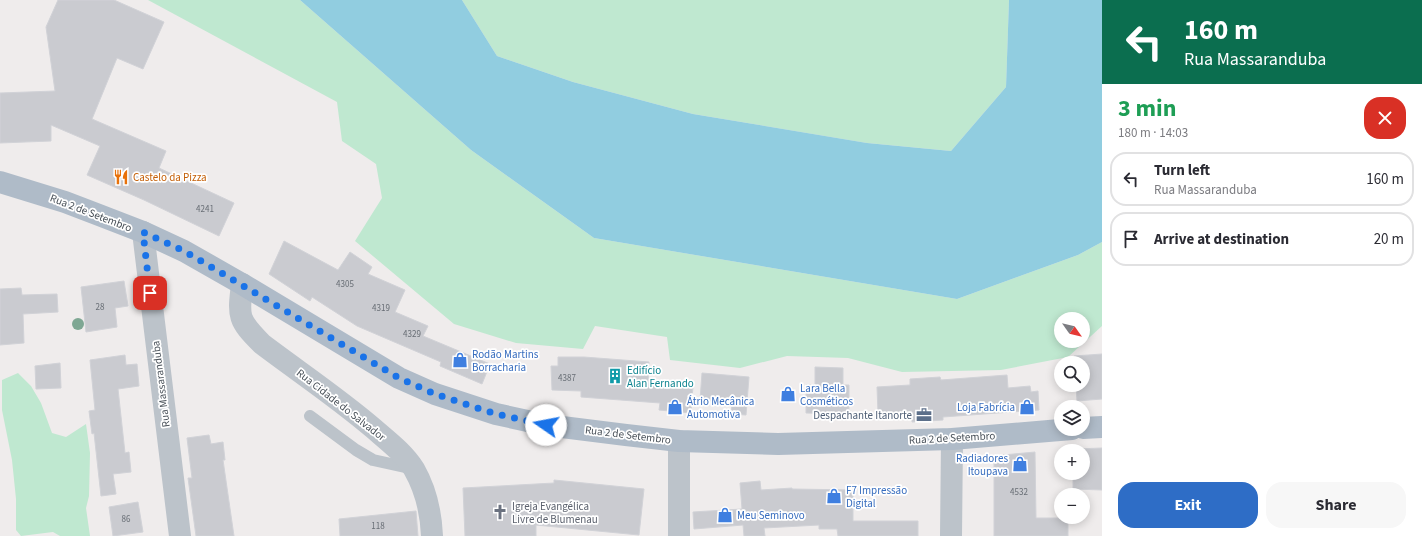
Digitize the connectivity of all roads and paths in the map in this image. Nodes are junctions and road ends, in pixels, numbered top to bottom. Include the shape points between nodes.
1 (0, 182) edge
2 (143, 232) junction
3 (242, 284) junction
4 (310, 416) dead end
5 (1102, 427) edge
6 (1090, 428) edge
7 (1054, 430) edge
8 (952, 439) junction
9 (679, 441) junction
10 (414, 469) junction
11 (180, 536) edge
12 (432, 536) edge
13 (679, 536) edge
14 (951, 536) edge

1 - 2 main road, Rua 2 de Setembro via 65,202
2 - 3 main road, Rua 2 de Setembro via 184,251
2 - 11 street, Rua Massaranduba
3 - 9 main road, Rua 2 de Setembro via 399,378 435,394 496,414 546,425
3 - 10 street, Rua Cidade do Salvador via 239,308 241,319 249,332 358,415 395,447
4 - 10 lane via 373,460
5 - 6 main road
7 - 8 main road, Rua 2 de Setembro
8 - 9 main road, Rua 2 de Setembro via 778,444
8 - 14 street
9 - 13 street
10 - 12 street, Rua Cidade do Salvador via 427,496

